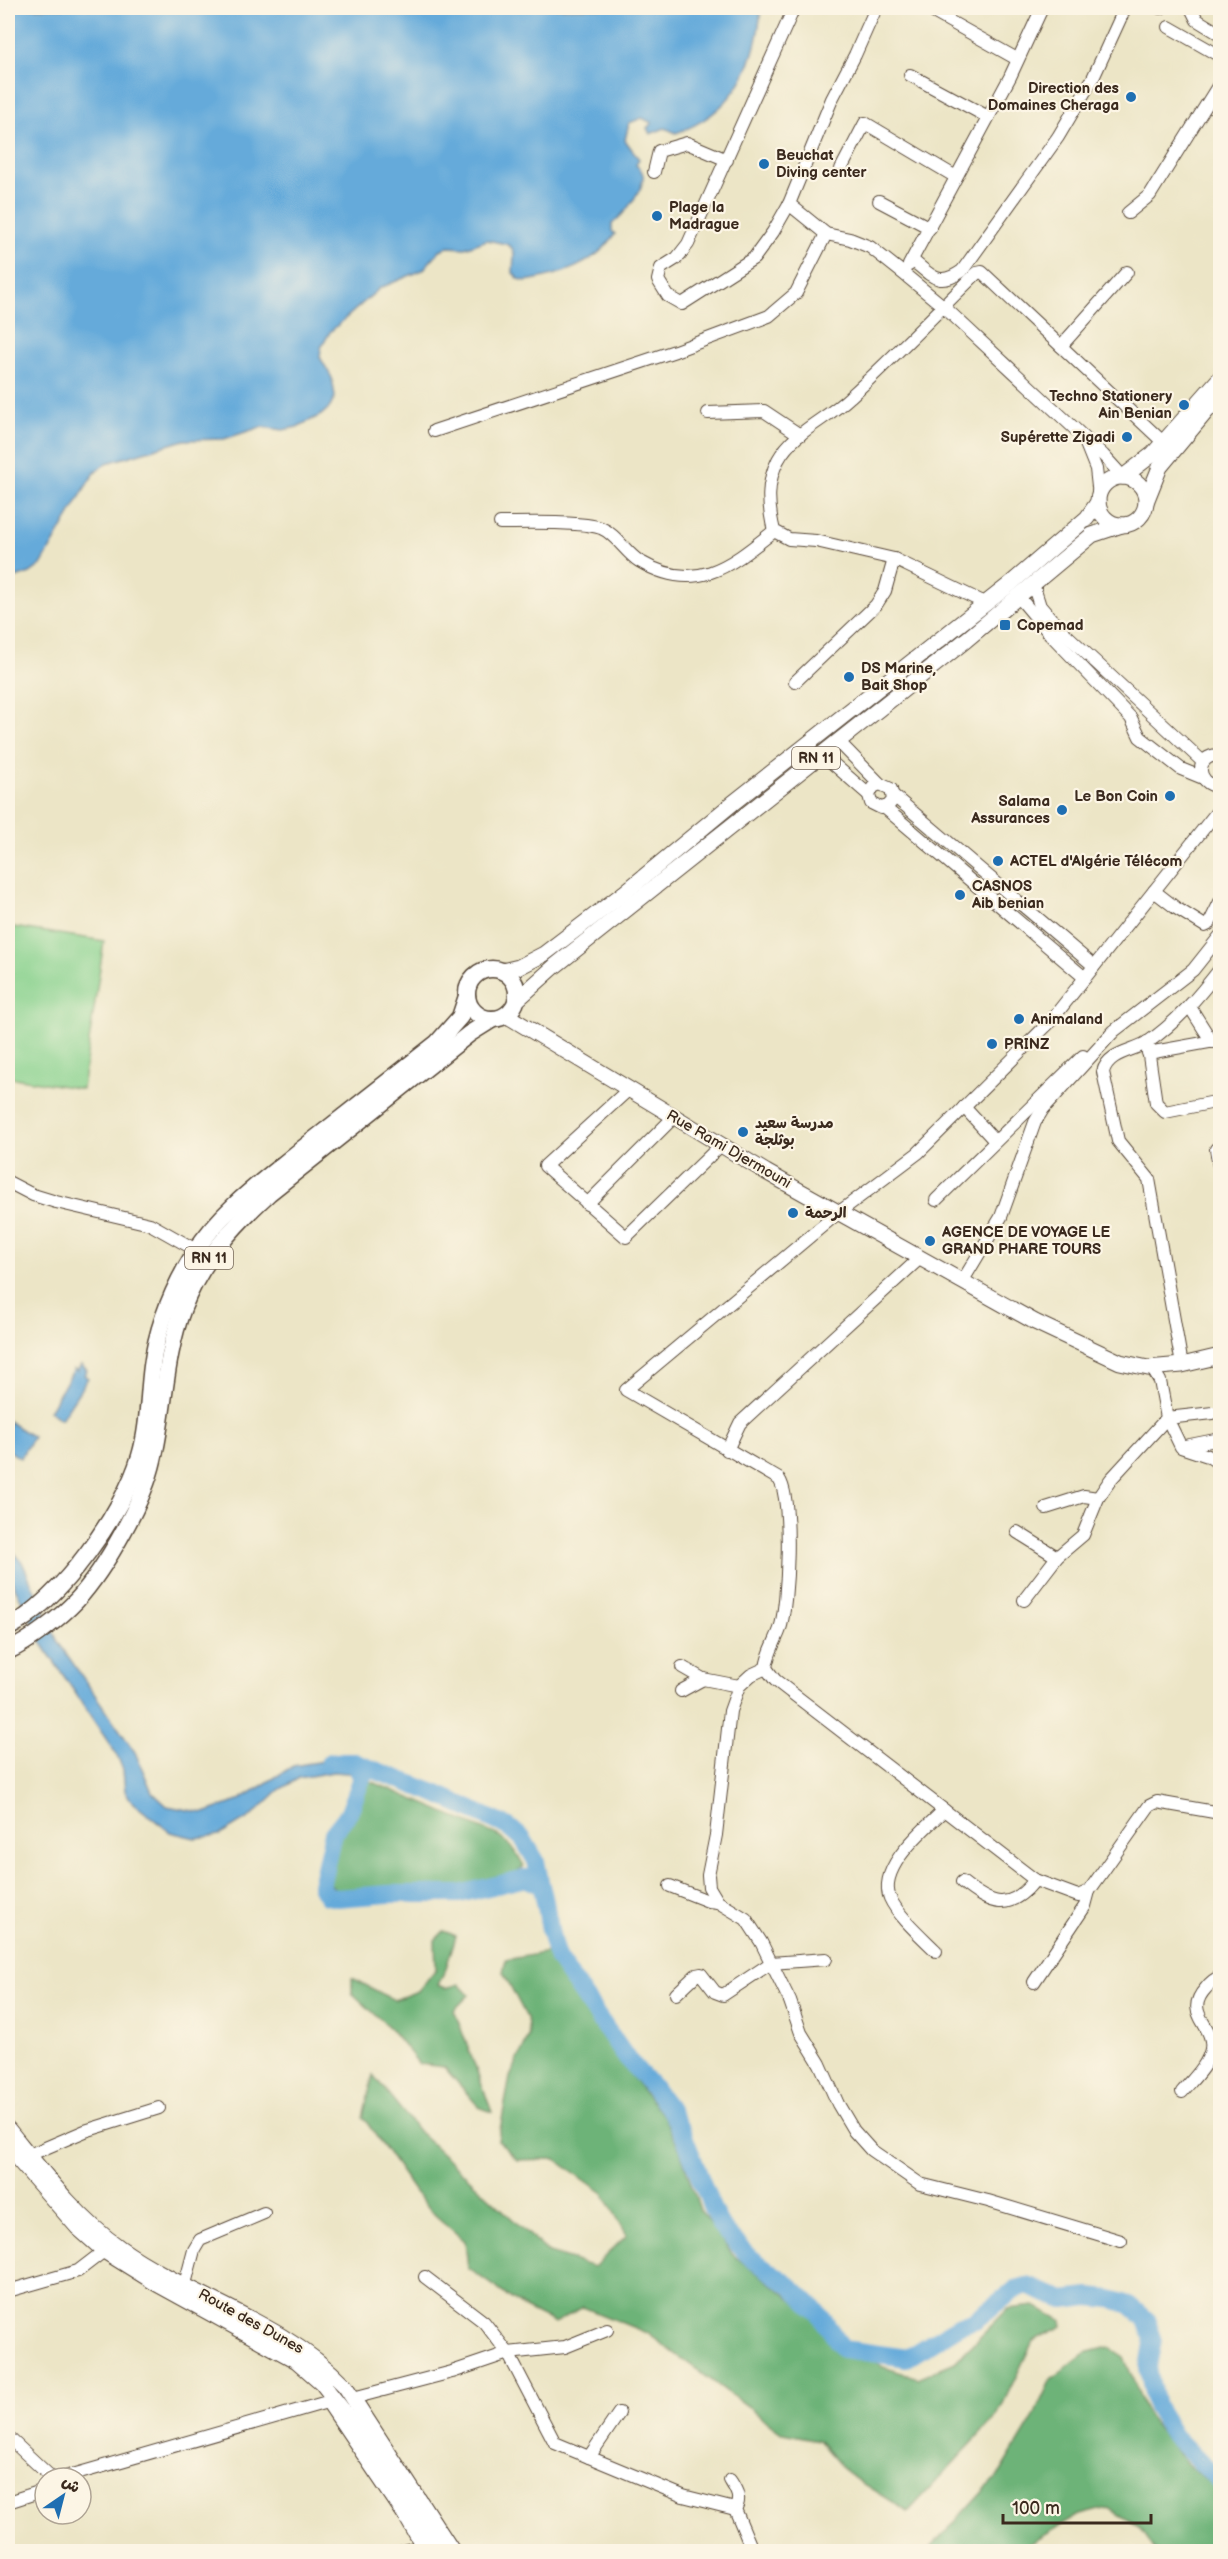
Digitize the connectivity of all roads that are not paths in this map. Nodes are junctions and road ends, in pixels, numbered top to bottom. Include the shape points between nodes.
1 (794, 8) edge
2 (876, 8) edge
3 (926, 8) edge
4 (1042, 8) edge
5 (1125, 8) edge
6 (1191, 8) edge
7 (1169, 27) dead end
8 (1221, 34) edge
9 (1221, 56) edge
10 (1017, 59) junction
11 (910, 75) dead end
12 (1221, 83) edge
13 (988, 117) junction
14 (727, 160) junction
15 (841, 169) dead end
16 (654, 172) dead end
17 (956, 177) junction
18 (879, 201) dead end
19 (789, 204) junction
20 (1128, 213) dead end
21 (930, 228) junction
22 (826, 234) junction
23 (912, 260) junction
24 (1127, 272) dead end
25 (904, 274) junction
26 (943, 306) junction
27 (1060, 346) junction
28 (1221, 378) edge
29 (1221, 395) edge
30 (708, 413) dead end
31 (434, 431) dead end
32 (1078, 433) junction
33 (800, 435) junction
34 (1164, 442) junction
35 (1123, 477) junction
36 (1099, 499) junction
37 (1146, 504) junction
38 (500, 523) dead end
39 (1122, 525) junction
40 (774, 531) junction
41 (894, 559) junction
42 (1033, 584) junction
43 (1018, 596) junction
44 (987, 604) junction
45 (795, 682) dead end
46 (838, 741) junction
47 (822, 754) junction
48 (1221, 755) edge
49 (1203, 762) junction
50 (1203, 778) junction
51 (880, 784) junction
52 (1221, 787) edge
53 (869, 795) junction
54 (894, 796) junction
55 (885, 808) junction
56 (1221, 808) edge
57 (1154, 891) junction
58 (1014, 899) junction
59 (1221, 902) edge
60 (1024, 926) junction
61 (1221, 936) edge
62 (1094, 966) junction
63 (1221, 969) edge
64 (502, 971) junction
65 (1085, 978) junction
66 (467, 996) junction
67 (516, 1001) junction
68 (1190, 1006) junction
69 (499, 1017) junction
70 (1216, 1041) edge
71 (1147, 1048) junction
72 (1096, 1050) junction
73 (628, 1090) junction
74 (1221, 1101) edge
75 (964, 1107) junction
76 (674, 1118) junction
77 (995, 1141) junction
78 (721, 1145) junction
79 (1221, 1148) edge
80 (1221, 1172) edge
81 (8, 1182) edge
82 (936, 1200) dead end
83 (587, 1204) junction
84 (838, 1213) junction
85 (196, 1250) junction
86 (920, 1258) junction
87 (962, 1282) junction
88 (1221, 1356) edge
89 (1182, 1365) junction
90 (1152, 1368) junction
91 (1214, 1413) dead end
92 (1167, 1418) junction
93 (1221, 1439) edge
94 (1181, 1447) junction
95 (727, 1450) junction
96 (1221, 1464) edge
97 (1098, 1498) junction
98 (1046, 1508) dead end
99 (1017, 1532) dead end
100 (1057, 1557) junction
101 (1024, 1600) dead end
102 (9, 1628) edge
103 (15, 1648) edge
104 (682, 1666) dead end
105 (766, 1668) junction
106 (703, 1679) junction
107 (739, 1686) junction
108 (681, 1691) dead end
109 (944, 1810) junction
110 (1221, 1813) edge
111 (1035, 1880) junction
112 (962, 1882) dead end
113 (670, 1886) dead end
114 (1089, 1892) junction
115 (718, 1902) junction
116 (936, 1951) dead end
117 (826, 1959) dead end
118 (771, 1963) junction
119 (1221, 1977) edge
120 (1034, 1982) dead end
121 (676, 1994) dead end
122 (1182, 2092) dead end
123 (159, 2108) dead end
124 (8, 2129) edge
125 (8, 2148) edge
126 (29, 2155) junction
127 (264, 2213) dead end
128 (1121, 2241) dead end
129 (104, 2251) junction
130 (425, 2277) dead end
131 (186, 2284) junction
132 (8, 2291) edge
133 (607, 2330) dead end
134 (508, 2353) junction
135 (352, 2398) junction
136 (619, 2413) dead end
137 (8, 2437) edge
138 (589, 2457) junction
139 (39, 2466) edge
140 (93, 2469) edge
141 (730, 2480) dead end
142 (33, 2494) edge
143 (8, 2502) edge
144 (735, 2509) junction
145 (424, 2549) edge
146 (399, 2552) edge
147 (438, 2552) edge
148 (453, 2552) edge
149 (753, 2552) edge

1 - 14 street
2 - 19 street via 832,99
3 - 10 street
4 - 10 street
5 - 23 street via 1093,78 1058,137 962,271 950,280 935,279
6 - 8 street via 1197,20
7 - 9 street
10 - 13 street
11 - 13 street
12 - 20 street via 1150,195
13 - 17 street
14 - 16 street via 687,143 659,151
14 - 19 street via 688,244 661,268 658,280 668,296 682,304 753,258
15 - 17 street via 865,123
17 - 21 street
18 - 21 street
19 - 22 street
21 - 23 street
22 - 25 street via 870,247
22 - 31 street via 796,293 769,316
23 - 25 street
24 - 27 street
25 - 26 street
26 - 27 street via 982,272
26 - 32 street
26 - 33 street via 848,399
27 - 34 street
28 - 34 main road
29 - 37 main road via 1160,467
30 - 33 street via 764,411
32 - 35 street
32 - 36 street via 1092,456
33 - 40 street via 779,459 770,481 769,509
34 - 35 main road
35 - 36 main road via 1106,484
35 - 37 main road via 1140,486
36 - 39 main road via 1103,515
36 - 44 main road, RN 11 via 1087,518
37 - 39 main road via 1138,519
38 - 40 street via 601,528 638,560 681,576 698,577 745,554
39 - 42 main road, RN 11 via 1092,534
40 - 41 street via 789,539
41 - 44 street
41 - 45 street via 885,591 876,604
42 - 43 main road, RN 11
42 - 49 street via 1040,606 1058,627
43 - 46 main road, RN 11
43 - 50 street via 1129,714 1140,736 1181,770
44 - 64 main road, RN 11 via 544,954
46 - 47 main road, RN 11
46 - 51 street
47 - 53 street
47 - 67 main road, RN 11
48 - 49 street via 1212,755
49 - 50 street
50 - 52 street via 1208,784
51 - 53 street
51 - 54 street via 888,786
53 - 55 street via 874,806
54 - 55 street
54 - 58 street
55 - 60 street
56 - 57 street
57 - 59 street via 1205,926
57 - 62 street
58 - 60 street
58 - 62 street
60 - 65 street
61 - 72 street via 1193,970 1114,1031
62 - 65 street
63 - 68 street
64 - 66 highway via 485,970 478,974
64 - 67 highway via 515,984
65 - 75 street via 1049,1023
66 - 69 highway via 478,1015
66 - 85 highway, RN 11 via 460,1017 437,1043 256,1186 218,1221
67 - 69 highway
68 - 70 street
68 - 71 street
69 - 73 main road, Rue Rami Djermouni
69 - 103 highway, RN 11 via 469,1034 269,1193 218,1245 183,1308 168,1358 153,1463 131,1517 76,1600
70 - 71 street
71 - 74 street via 1156,1103 1165,1112
71 - 89 street via 1116,1056 1103,1072 1118,1142 1149,1179
72 - 77 street via 1079,1058
72 - 87 street via 1042,1109 1001,1217
73 - 76 main road, Rue Rami Djermouni
73 - 83 street via 545,1166
75 - 77 street
75 - 84 street via 918,1153
76 - 78 main road, Rue Rami Djermouni
76 - 83 street
77 - 82 street
78 - 83 street via 626,1237
78 - 84 main road, Rue Rami Djermouni
79 - 80 street via 1216,1149
81 - 85 street via 56,1202 150,1224
84 - 86 main road, Rue Rami Djermouni
84 - 95 street via 626,1390
85 - 102 highway, RN 11 via 168,1303 152,1364 140,1457 118,1508 63,1585
86 - 87 main road, Rue Rami Djermouni
86 - 95 street via 740,1423
87 - 90 main road, Rue Rami Djermouni via 1120,1362
88 - 89 main road, Rue Rami Djermouni
89 - 90 main road, Rue Rami Djermouni
90 - 92 street via 1160,1381
91 - 92 street
92 - 94 street
92 - 97 street
93 - 94 street
94 - 96 street
95 - 105 street via 779,1479 784,1486 787,1598
97 - 98 street via 1084,1496
97 - 100 street via 1083,1535
99 - 100 street
100 - 101 street
104 - 106 street
105 - 107 street
105 - 109 street via 775,1680
106 - 107 street
106 - 108 street
107 - 115 street via 730,1711 708,1875 709,1887
109 - 111 street
109 - 116 street via 900,1853 889,1881 890,1898
110 - 114 street via 1157,1802 1149,1806
111 - 112 street via 1013,1900 1001,1903 984,1899
111 - 114 street via 1078,1896
113 - 115 street
114 - 120 street via 1085,1906
115 - 118 street via 746,1919
117 - 118 street
118 - 121 street via 723,1995 708,1986 701,1974
118 - 128 street via 838,2104 871,2150 920,2184
119 - 122 street via 1215,1978 1197,2001 1211,2051
123 - 126 street
124 - 126 main road, Route des Dunes
125 - 129 main road, Route des Dunes via 78,2228
126 - 131 main road, Route des Dunes via 76,2210 121,2249
127 - 131 street via 200,2240
129 - 132 street via 78,2271
129 - 147 main road, Route des Dunes via 297,2361 321,2382 357,2428
130 - 134 street via 484,2322
131 - 135 main road, Route des Dunes via 325,2365
133 - 134 street via 565,2347
134 - 135 street
134 - 138 street via 555,2443
135 - 148 main road, Route des Dunes
136 - 138 street
137 - 139 street
138 - 144 street via 683,2496
140 - 145 street via 327,2402
141 - 144 street via 738,2493
142 - 143 street
144 - 149 street
145 - 146 street

